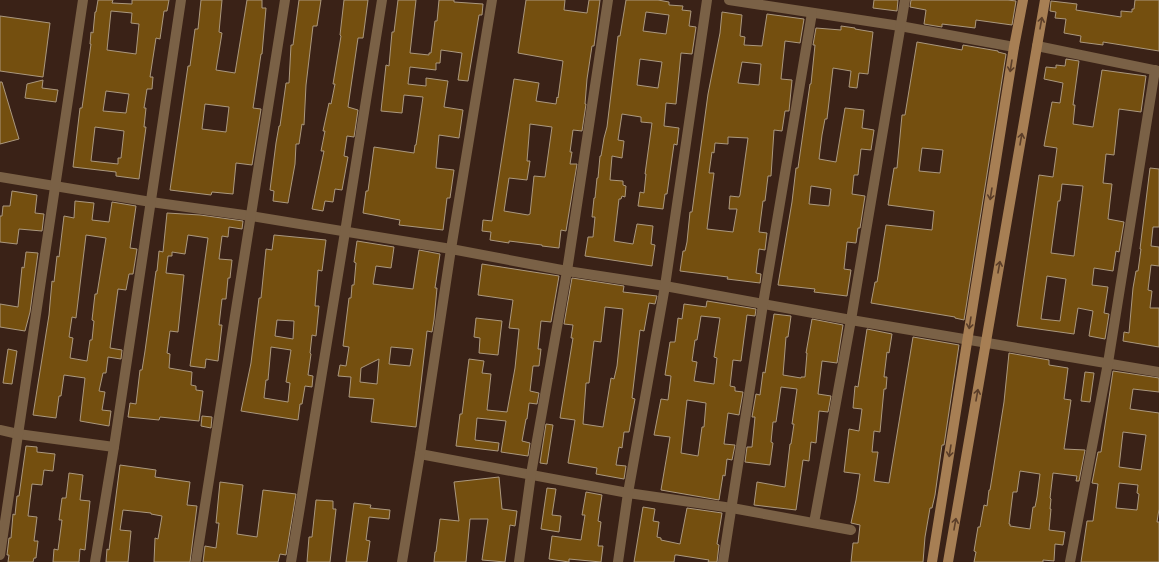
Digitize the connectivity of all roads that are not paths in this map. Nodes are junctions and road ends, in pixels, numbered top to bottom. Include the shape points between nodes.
1 (84, 0) edge
2 (181, 0) edge
3 (285, 0) edge
4 (382, 0) edge
5 (492, 0) edge
6 (608, 0) edge
7 (707, 0) edge
8 (729, 0) edge
9 (905, 0) edge
10 (1023, 0) edge
11 (1045, 0) edge
12 (812, 13) junction
13 (900, 26) junction
14 (1037, 46) junction
15 (1014, 47) junction
16 (1157, 70) edge
17 (0, 177) edge
18 (55, 187) junction
19 (151, 202) junction
20 (251, 216) junction
21 (345, 232) junction
22 (451, 249) junction
23 (567, 271) junction
24 (665, 286) junction
25 (763, 304) junction
26 (851, 320) junction
27 (968, 340) junction
28 (986, 343) junction
29 (1108, 363) junction
30 (1159, 372) edge
31 (0, 430) edge
32 (18, 434) junction
33 (114, 447) junction
34 (420, 454) junction
35 (532, 474) junction
36 (628, 493) junction
37 (732, 508) junction
38 (814, 523) junction
39 (851, 530) dead end
40 (0, 555) edge
41 (96, 562) edge
42 (196, 562) edge
43 (291, 562) edge
44 (402, 562) edge
45 (519, 562) edge
46 (618, 562) edge
47 (723, 562) edge
48 (932, 562) edge
49 (948, 562) edge
50 (1070, 562) edge

1 - 18 street
2 - 19 street
3 - 20 street
4 - 21 street
5 - 22 street
6 - 23 street
7 - 24 street
8 - 12 street
9 - 13 street
10 - 15 main road
14 -> 11 main road
12 - 13 street
12 - 25 street
13 - 15 street
13 - 26 street
14 - 16 street
28 -> 14 main road
15 -> 27 main road
16 - 29 street
17 - 18 street
18 - 19 street
18 - 32 street
19 - 20 street
19 - 33 street
20 - 21 street
20 - 42 street
21 - 22 street
21 - 43 street
22 - 23 street
22 - 34 street
23 - 24 street
23 - 35 street
24 - 25 street
24 - 36 street
25 - 26 street
25 - 37 street
26 - 27 street
26 - 38 street
27 - 28 street
27 -> 48 main road
28 - 29 street
49 -> 28 main road
29 - 30 street
29 - 50 street
31 - 32 street
32 - 33 street
32 - 40 street
33 - 41 street
34 - 35 street
34 - 44 street
35 - 36 street
35 - 45 street
36 - 37 street
36 - 46 street
37 - 38 street
37 - 47 street
38 - 39 street

